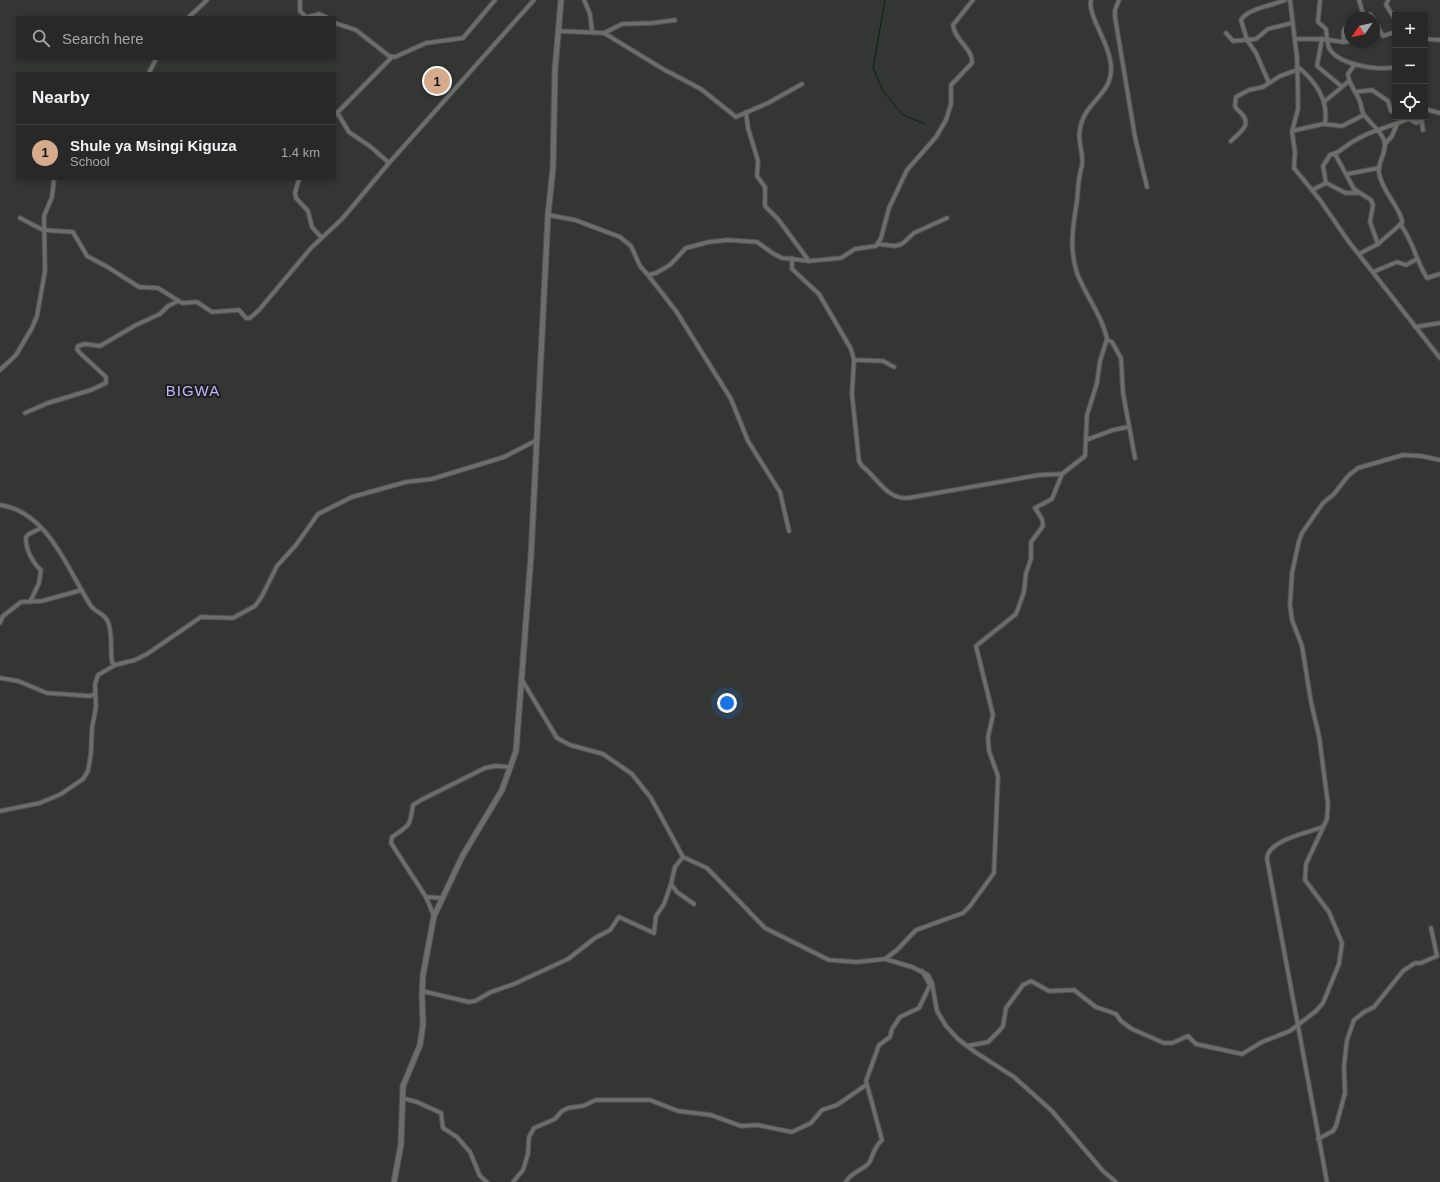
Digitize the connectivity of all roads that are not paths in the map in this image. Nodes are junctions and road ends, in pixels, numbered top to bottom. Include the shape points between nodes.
1 (207, 0) edge
2 (300, 0) edge
3 (495, 0) edge
4 (534, 0) edge
5 (561, 0) edge
6 (584, 0) edge
7 (973, 0) edge
8 (1091, 0) edge
9 (1119, 0) edge
10 (1285, 0) edge
11 (1290, 0) edge
12 (1320, 0) edge
13 (1359, 0) edge
14 (1388, 0) edge
15 (1362, 12) edge
16 (1392, 14) edge
17 (190, 16) edge
18 (306, 16) edge
19 (311, 16) edge
20 (324, 16) edge
21 (675, 20) dead end
22 (336, 23) edge
23 (1292, 23) junction
24 (1344, 29) edge
25 (558, 30) junction
26 (592, 31) junction
27 (1380, 31) edge
28 (604, 33) junction
29 (1226, 33) dead end
30 (1392, 33) edge
31 (1428, 38) edge
32 (1295, 39) junction
33 (1322, 39) junction
34 (1327, 39) junction
35 (1247, 40) junction
36 (1440, 40) edge
37 (1344, 42) joint
38 (392, 57) junction
39 (156, 60) edge
40 (1355, 64) junction
41 (1392, 67) edge
42 (1297, 68) junction
43 (150, 72) edge
44 (1349, 81) junction
45 (1269, 83) junction
46 (802, 84) dead end
47 (1341, 86) junction
48 (1355, 92) junction
49 (1324, 102) junction
50 (1428, 110) edge
51 (746, 112) junction
52 (1392, 112) edge
53 (1440, 113) edge
54 (336, 114) edge
55 (1364, 115) junction
56 (1403, 120) edge
57 (1421, 120) edge
58 (1397, 123) junction
59 (1325, 124) junction
60 (1378, 130) junction
61 (1423, 130) dead end
62 (1292, 131) junction
63 (1231, 141) dead end
64 (1384, 144) junction
65 (1335, 154) junction
66 (389, 163) junction
67 (1379, 168) junction
68 (1347, 174) junction
69 (54, 180) edge
70 (299, 180) edge
71 (1326, 184) junction
72 (1147, 188) dead end
73 (1312, 190) junction
74 (1358, 193) junction
75 (548, 214) junction
76 (20, 218) dead end
77 (947, 218) dead end
78 (1400, 224) junction
79 (43, 230) junction
80 (321, 237) junction
81 (878, 244) junction
82 (1378, 244) junction
83 (1359, 254) junction
84 (792, 258) junction
85 (1417, 259) junction
86 (809, 261) junction
87 (1373, 272) junction
88 (1440, 274) edge
89 (648, 275) junction
90 (178, 301) junction
91 (1440, 323) edge
92 (1415, 327) junction
93 (1107, 340) junction
94 (1440, 358) edge
95 (854, 360) junction
96 (894, 367) dead end
97 (0, 370) edge
98 (25, 413) dead end
99 (1128, 427) junction
100 (537, 440) junction
101 (1086, 440) junction
102 (1135, 458) dead end
103 (1440, 460) edge
104 (1062, 474) junction
105 (0, 505) edge
106 (41, 528) junction
107 (789, 531) dead end
108 (82, 590) junction
109 (30, 602) junction
110 (0, 623) edge
111 (115, 665) junction
112 (0, 678) edge
113 (522, 680) junction
114 (95, 694) junction
115 (511, 767) junction
116 (0, 811) edge
117 (1323, 827) junction
118 (683, 857) junction
119 (671, 884) junction
120 (426, 897) junction
121 (441, 898) junction
122 (694, 904) dead end
123 (434, 916) junction
124 (1431, 928) dead end
125 (885, 959) junction
126 (922, 971) junction
127 (422, 991) junction
128 (1298, 1025) junction
129 (967, 1046) junction
130 (866, 1085) junction
131 (402, 1098) junction
132 (1318, 1139) junction
133 (394, 1182) edge
134 (487, 1182) edge
135 (513, 1182) edge
136 (846, 1182) edge
137 (1116, 1182) edge
138 (1327, 1182) edge

1 - 17 street
2 - 18 street via 300,11
3 - 38 street via 463,38 426,43
4 - 66 street
5 - 25 street
6 - 26 street via 590,14
7 - 81 street via 953,25 955,33 971,56 972,63 951,85 951,104 946,120 936,137 905,174 887,214
8 - 93 street via 1091,10 1110,55 1111,72 1103,92 1086,110 1080,126 1082,165 1072,225 1072,241 1077,272
9 - 72 street via 1115,17 1135,137
10 - 35 street via 1249,11 1242,18
11 - 23 street
12 - 34 street via 1318,22 1326,29
13 - 15 street
14 - 16 street via 1386,5
19 - 20 street
21 - 28 street via 622,24
22 - 38 street via 356,30
23 - 32 street
23 - 35 street via 1268,29 1258,38
24 - 37 street
25 - 26 street
25 - 75 street via 553,105 553,168
26 - 28 street
27 - 30 street via 1384,36
28 - 51 street via 701,89 734,116
29 - 35 street via 1233,41
31 - 36 street
32 - 33 street
32 - 42 street
33 - 34 street
33 - 47 street via 1317,66
34 - 37 street
34 - 40 street via 1331,52
35 - 45 street via 1256,53
38 - 54 street
39 - 43 street
40 - 41 street via 1377,68
40 - 44 street via 1348,74
42 - 45 street
42 - 49 street via 1313,81
42 - 62 street via 1298,110
44 - 47 street
44 - 48 street
45 - 63 street via 1236,96 1235,106 1246,124 1244,130
46 - 51 street
47 - 49 street
48 - 52 street via 1372,90 1388,101
48 - 55 street
49 - 59 street
50 - 53 street
51 - 86 street via 758,161 757,176 766,191 765,206 778,219
54 - 66 street via 349,132
55 - 59 street via 1342,126
55 - 60 street
56 - 58 street
57 - 61 street
58 - 60 street
58 - 64 street via 1392,136
59 - 62 street
60 - 64 street
60 - 65 street via 1352,142
62 - 73 street via 1294,168
64 - 67 street
65 - 68 street
65 - 71 street via 1330,155 1323,166
66 - 80 street via 342,219
67 - 68 street
67 - 78 street via 1383,185 1402,218
68 - 74 street
69 - 79 street
70 - 80 street via 296,198 308,211 312,227
71 - 73 street
71 - 74 street via 1346,193
73 - 83 street
74 - 82 street via 1369,198 1372,203 1370,222
75 - 89 street via 575,220 620,237 631,246 640,266
75 - 100 street
76 - 79 street
77 - 81 street via 914,232 902,244
78 - 82 street
78 - 85 street via 1411,242
79 - 90 street via 73,232 87,256 138,287 158,288
79 - 97 street via 44,271 37,316 16,355
80 - 90 street via 250,318 246,318 239,310 212,312 197,302 185,304
81 - 86 street via 871,248 852,250 841,258
82 - 83 street
83 - 87 street
84 - 86 street
84 - 89 street via 782,258 757,242 709,242 686,248 670,265
84 - 95 street via 792,269 819,294 847,339
85 - 87 street via 1406,264 1396,262
85 - 88 street via 1427,278
87 - 92 street
89 - 107 street via 676,311 731,399 748,441 780,492
90 - 98 street via 160,314 100,346 78,346 77,349 84,358 106,377 106,383
91 - 92 street
92 - 94 street
93 - 99 street via 1112,342 1121,358
93 - 101 street via 1088,412
95 - 96 street via 883,361
95 - 104 street via 852,394 859,461 895,497 908,498 1039,475
99 - 101 street
99 - 102 street
100 - 111 street via 486,463 432,479 406,482 366,493 331,506 318,514 296,545 280,561 255,606 233,618 201,617 147,654
100 - 113 street via 532,556
101 - 104 street via 1084,458
103 - 117 street via 1403,455 1358,468 1323,503 1298,541 1290,605 1292,620 1302,646 1324,768 1328,804 1327,819
104 - 125 street via 1054,496 1035,508 1043,526 1031,542 1031,559 1016,614 976,646 993,715 988,738 989,751 998,776 994,872 963,913 916,930
105 - 106 street via 10,507
106 - 108 street via 64,557
106 - 109 street via 26,537 28,550 41,570 39,583
108 - 109 street
108 - 111 street via 92,607 108,622 111,659
109 - 110 street via 17,604 3,616
111 - 114 street via 98,675
112 - 114 street via 18,681 47,694
113 - 115 street via 516,751
113 - 118 street via 556,738 570,745 603,754 632,774 651,798
114 - 116 street via 91,753 88,771 83,779 61,794 40,803
115 - 120 street via 485,768 421,800 413,805 409,824 392,837 391,843
115 - 121 street via 502,790
117 - 128 street via 1306,864 1305,880 1332,918 1342,949 1326,998 1316,1011
117 - 128 street via 1297,834 1274,847 1267,855
118 - 119 street via 673,870
118 - 125 street via 707,868 766,928 812,953 838,961
119 - 122 street via 681,896
119 - 127 street via 664,906 656,916 654,933 619,917 610,930 568,959 491,992 475,1002
120 - 121 street
120 - 123 street
121 - 123 street
123 - 127 street
124 - 132 street via 1436,956 1415,963 1403,971 1374,1007 1354,1020 1347,1040 1344,1066 1345,1093 1336,1126 1333,1131
125 - 126 street
126 - 129 street via 931,980 934,1001 942,1021
126 - 130 street via 930,987 918,1008 900,1017 890,1037 878,1047
127 - 131 street via 423,1025 420,1045 404,1083
128 - 129 street via 1242,1054 1196,1044 1188,1036 1172,1043 1164,1043 1132,1029 1116,1014 1096,1007 1074,990 1049,991 1031,981 1023,985 1006,1008 1003,1026 999,1032 988,1042
128 - 132 street
129 - 137 street via 1014,1077 1052,1111 1103,1171
130 - 135 street via 837,1105 822,1110 810,1123 792,1132 757,1125 741,1126 712,1115 678,1111 650,1100 596,1100 583,1106 568,1108 555,1119 534,1128 529,1137 528,1154 523,1170
130 - 136 street via 883,1139 876,1147 869,1163 850,1175
131 - 133 street via 401,1144
131 - 134 street via 439,1112 444,1130 457,1137 470,1152 480,1176
132 - 138 street

